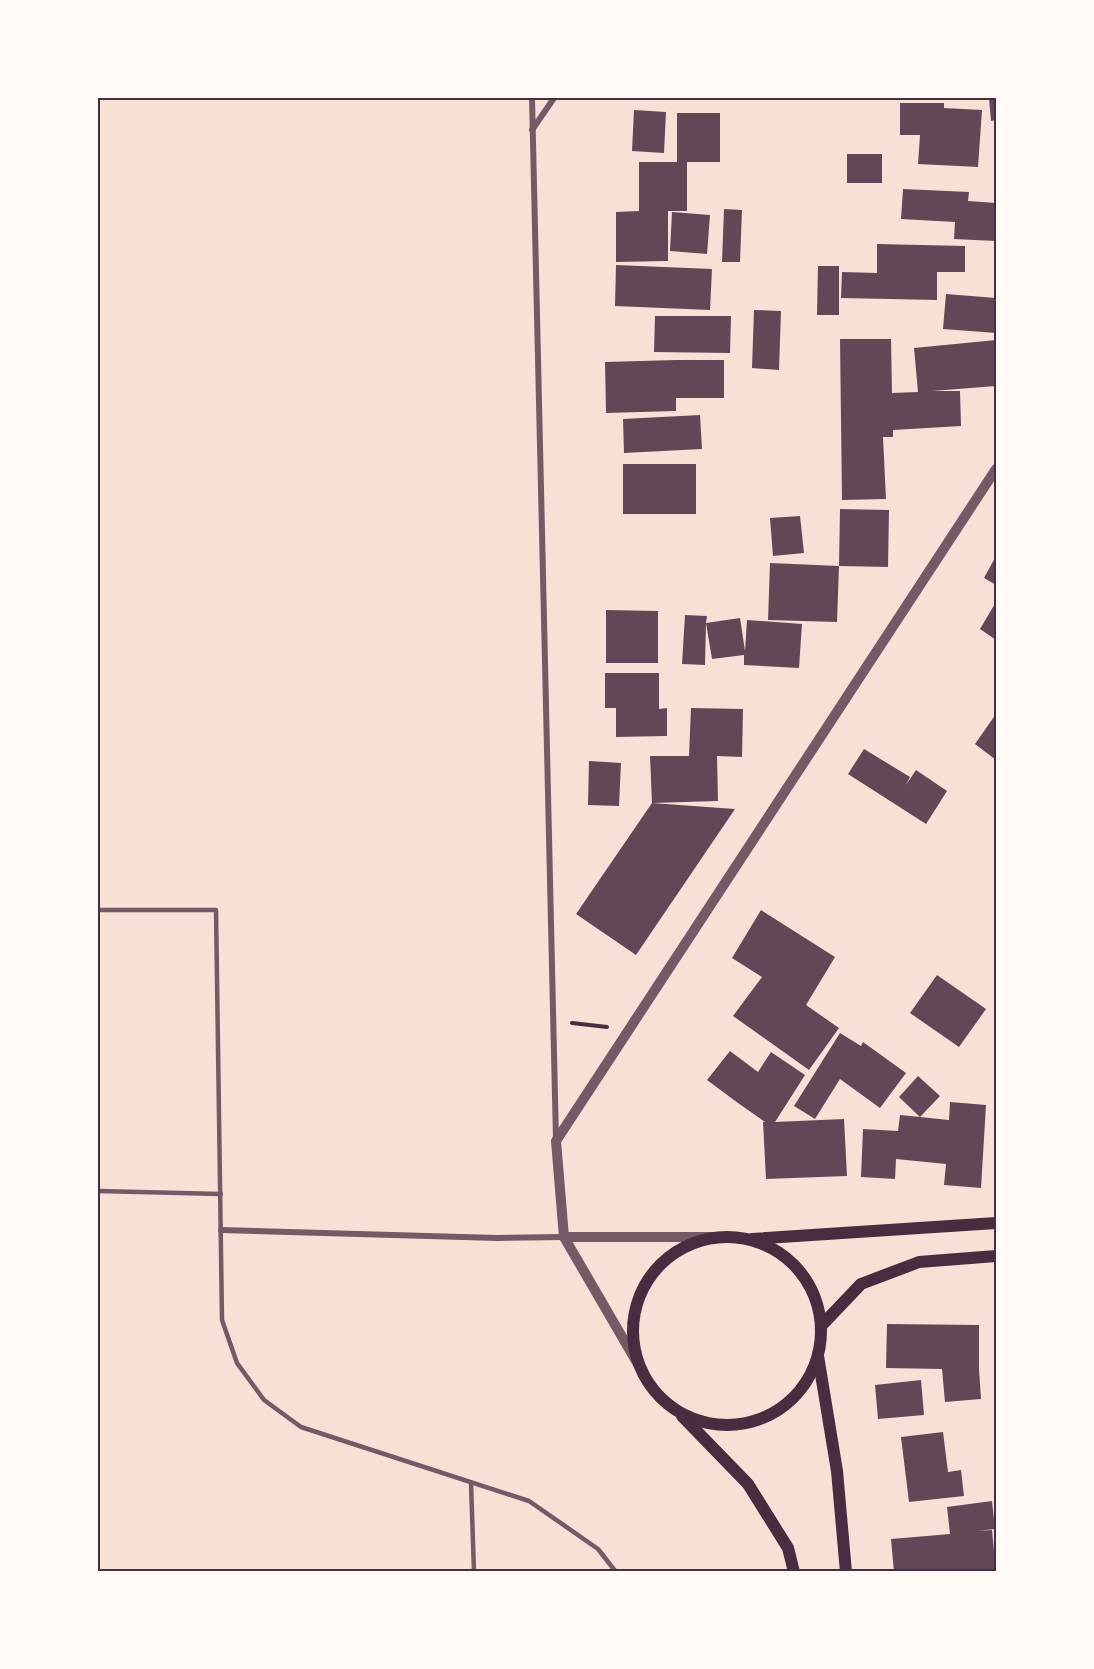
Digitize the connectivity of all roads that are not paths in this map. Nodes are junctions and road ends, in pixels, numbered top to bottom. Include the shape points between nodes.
1 (532, 98) edge
2 (554, 98) edge
3 (532, 130) junction
4 (996, 469) edge
5 (98, 910) edge
6 (556, 1141) junction
7 (98, 1191) edge
8 (221, 1194) junction
9 (996, 1223) edge
10 (221, 1230) junction
11 (721, 1237) junction
12 (564, 1238) junction
13 (750, 1240) junction
14 (996, 1256) edge
15 (821, 1326) junction
16 (818, 1355) junction
17 (639, 1366) junction
18 (677, 1411) junction
19 (471, 1483) junction
20 (474, 1572) edge
21 (616, 1572) edge
22 (794, 1572) edge
23 (846, 1572) edge

1 - 3 street
2 - 3 street
3 - 6 street
4 - 6 street
5 - 8 lane via 216,910
6 - 12 street
7 - 8 lane
8 - 10 lane
9 - 13 main road
10 - 12 street
10 - 19 lane via 222,1320 237,1363 264,1400 301,1427
11 - 12 street
11 - 13 main road
11 - 17 main road via 692,1243 667,1258 648,1280 636,1308 632,1334
12 - 17 street
13 - 15 main road via 778,1251 800,1271 815,1296
14 - 15 main road via 919,1262 861,1284
15 - 16 main road
16 - 18 main road via 807,1382 787,1404 762,1419 733,1426 704,1423
16 - 23 main road via 837,1471
17 - 18 main road via 655,1391
18 - 22 main road via 748,1485 788,1548
19 - 20 lane
19 - 21 lane via 529,1501 598,1549

